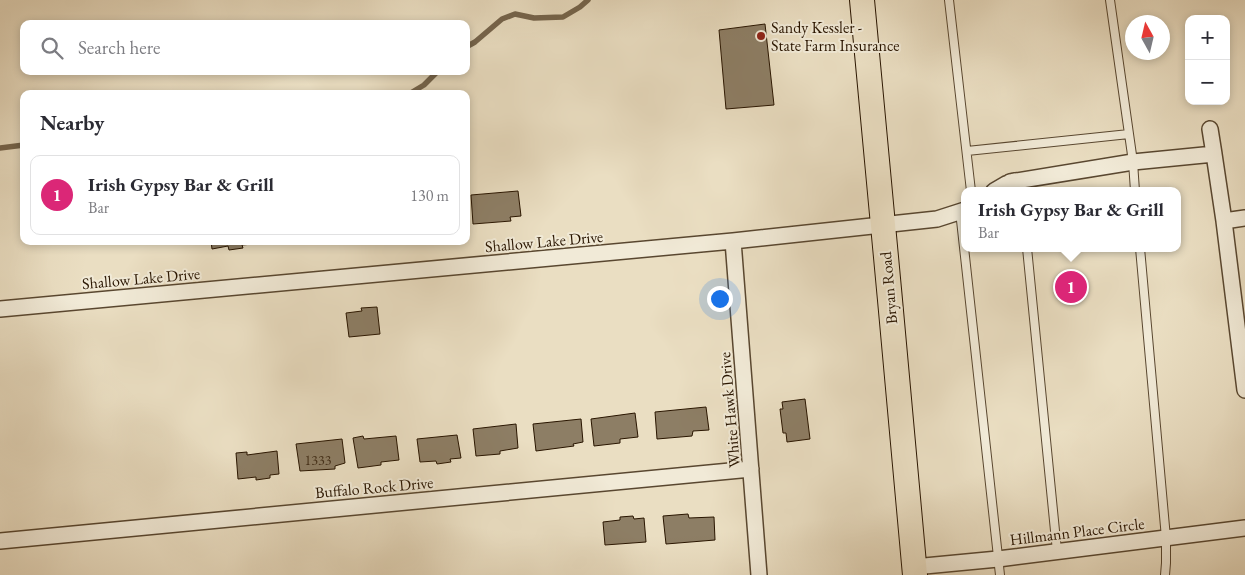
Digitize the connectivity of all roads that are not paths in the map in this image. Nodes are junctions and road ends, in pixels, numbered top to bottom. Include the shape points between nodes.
1 (949, 0) edge
2 (1110, 0) edge
3 (863, 1) edge
4 (1210, 129) dead end
5 (1129, 134) junction
6 (967, 150) junction
7 (1214, 154) junction
8 (1133, 162) junction
9 (971, 187) edge
10 (1006, 187) edge
11 (1135, 187) edge
12 (961, 211) edge
13 (1245, 218) edge
14 (1224, 221) junction
15 (882, 225) junction
16 (733, 241) junction
17 (966, 252) edge
18 (1027, 252) edge
19 (1140, 252) edge
20 (0, 309) edge
21 (1245, 390) edge
22 (751, 469) junction
23 (1245, 528) edge
24 (1166, 538) junction
25 (0, 541) edge
26 (1057, 551) junction
27 (998, 559) junction
28 (914, 571) edge
29 (759, 575) edge
30 (1000, 575) edge
31 (1165, 575) edge

1 - 6 lane
2 - 5 lane
3 - 15 main road, Bryan Road
4 - 7 street
5 - 6 lane
5 - 8 lane
6 - 9 lane
7 - 8 street
7 - 14 street
8 - 10 street
8 - 11 lane
12 - 15 street, Shallow Lake Drive via 937,219
13 - 14 street
14 - 21 street
15 - 16 street, Shallow Lake Drive
15 - 28 main road, Bryan Road
16 - 20 street, Shallow Lake Drive
16 - 22 street, White Hawk Drive
17 - 27 lane
18 - 26 lane
19 - 24 lane
22 - 25 street, Buffalo Rock Drive
22 - 29 street, White Hawk Drive
23 - 24 street, Hillmann Place Circle
24 - 26 street, Hillmann Place Circle
24 - 31 lane
26 - 27 street, Hillmann Place Circle
27 - 28 street, Hillmann Place Circle
27 - 30 lane

